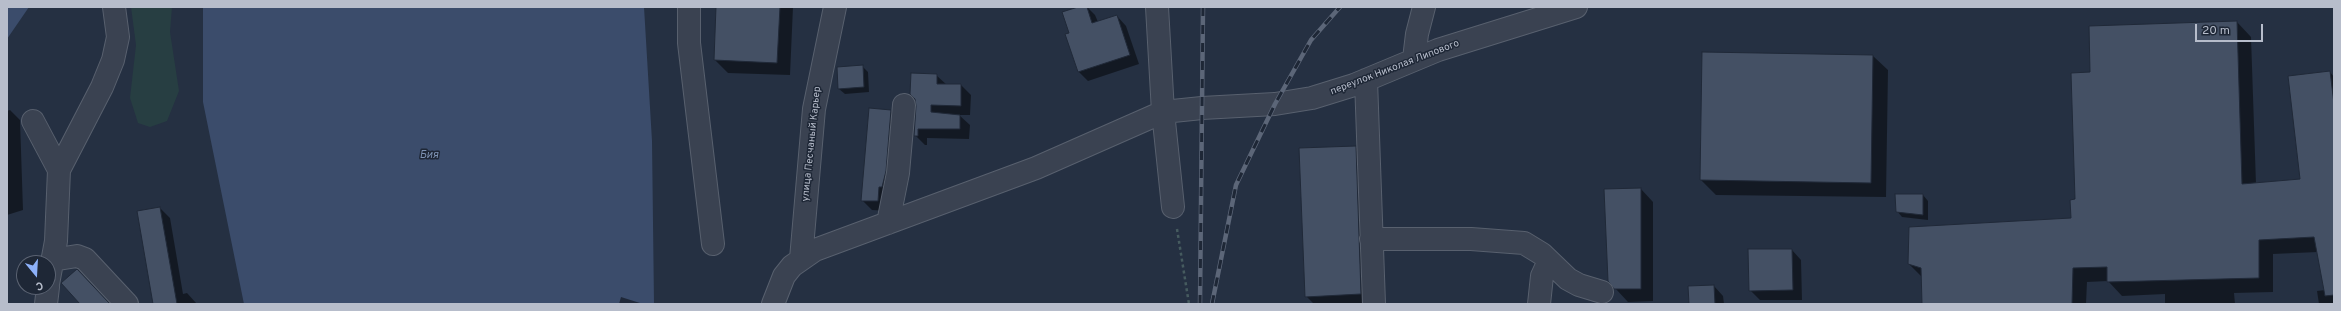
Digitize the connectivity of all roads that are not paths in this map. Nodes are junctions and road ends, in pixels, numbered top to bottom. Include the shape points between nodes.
1 (114, 7) edge
2 (689, 7) edge
3 (835, 7) edge
4 (1157, 7) edge
5 (1424, 7) edge
6 (1576, 7) edge
7 (1546, 11) edge
8 (1414, 59) junction
9 (1366, 80) junction
10 (904, 105) dead end
11 (1163, 112) junction
12 (33, 121) dead end
13 (59, 170) junction
14 (1173, 207) road end
15 (888, 222) junction
16 (1371, 239) junction
17 (713, 244) dead end
18 (53, 255) edge
19 (801, 258) junction
20 (56, 259) edge
21 (1549, 261) junction
22 (1602, 292) dead end
23 (127, 304) edge
24 (773, 304) edge
25 (1374, 304) edge
26 (1539, 304) edge

1 - 13 street via 118,37 113,60 102,87
2 - 17 street via 689,43
3 - 19 street, улица Песчаный Карьер via 814,109
4 - 11 street
5 - 8 street
6 - 7 street, переулок Николая Липового
7 - 8 street, переулок Николая Липового
8 - 9 street, переулок Николая Липового
9 - 11 street, переулок Николая Липового via 1312,98 1276,104
9 - 16 street
10 - 15 street via 898,173
11 - 14 street
11 - 15 street, переулок Николая Липового via 1036,168
12 - 13 street
13 - 18 street
15 - 19 street, переулок Николая Липового
16 - 21 street via 1471,239 1524,243 1533,247
16 - 25 street
19 - 24 street via 784,276
20 - 23 street via 77,256 86,260
21 - 22 street via 1568,279
21 - 26 street via 1542,276

